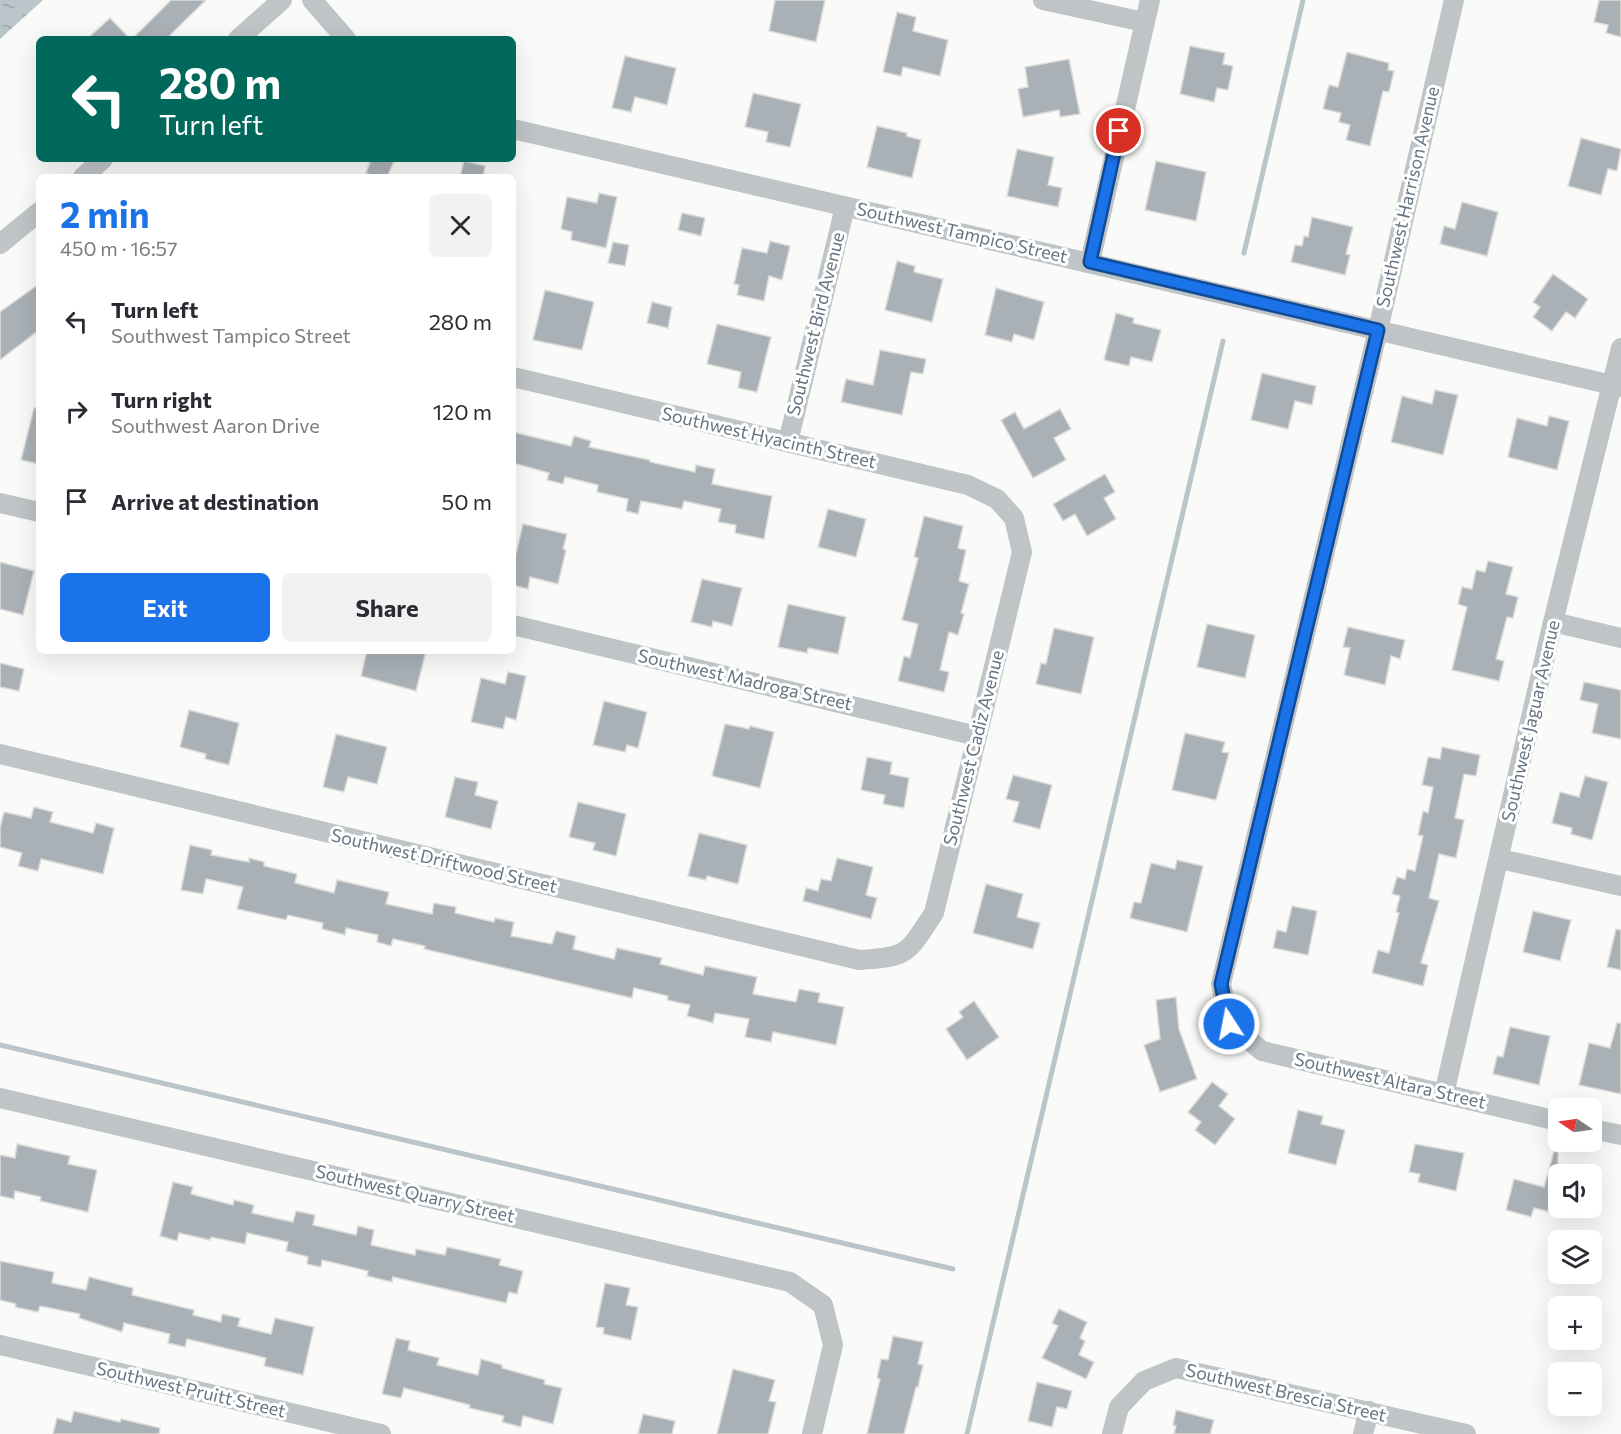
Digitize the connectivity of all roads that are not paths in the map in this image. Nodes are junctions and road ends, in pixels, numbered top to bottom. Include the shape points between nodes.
1 (282, 0) edge
2 (312, 0) edge
3 (1043, 0) edge
4 (1150, 0) edge
5 (1454, 0) edge
6 (1144, 22) junction
7 (241, 36) edge
8 (343, 36) edge
9 (516, 130) edge
10 (100, 162) edge
11 (88, 174) edge
12 (845, 207) junction
13 (36, 214) edge
14 (0, 244) edge
15 (1090, 262) junction
16 (1378, 330) junction
17 (1621, 348) edge
18 (516, 378) edge
19 (1617, 386) edge
20 (788, 442) junction
21 (0, 503) edge
22 (36, 511) edge
23 (1014, 518) joint
24 (1554, 622) junction
25 (516, 626) edge
26 (1621, 638) edge
27 (977, 736) junction
28 (0, 754) edge
29 (1500, 859) junction
30 (1621, 886) edge
31 (889, 958) joint
32 (1229, 1024) joint
33 (1444, 1094) junction
34 (0, 1098) edge
35 (1548, 1119) edge
36 (1602, 1131) edge
37 (1621, 1136) edge
38 (0, 1345) edge
39 (1369, 1411) junction
40 (381, 1434) edge
41 (812, 1434) edge
42 (1112, 1434) edge
43 (1363, 1434) edge
44 (1466, 1434) edge

1 - 7 street
2 - 8 street
3 - 6 street
4 - 6 street
5 - 16 street, Southwest Harrison Avenue
6 - 15 street
9 - 12 street, Southwest Tampico Street
10 - 11 street
12 - 15 street, Southwest Tampico Street
12 - 20 street, Southwest Bird Avenue
13 - 14 street
15 - 16 street, Southwest Tampico Street
16 - 19 street, Southwest Tampico Street
16 - 32 street, Southwest Harrison Avenue via 1221,984
17 - 19 street, Southwest Jaguar Avenue
18 - 20 street, Southwest Hyacinth Street
19 - 24 street, Southwest Jaguar Avenue
20 - 23 street, Southwest Hyacinth Street via 968,485 997,499
21 - 22 street
23 - 27 street, Southwest Cadiz Avenue via 1022,552
24 - 26 street
24 - 29 street, Southwest Jaguar Avenue
25 - 27 street, Southwest Madroga Street
27 - 31 street, Southwest Cadiz Avenue via 934,913 908,950
28 - 31 street, Southwest Driftwood Street via 859,960
29 - 30 street
29 - 33 street, Southwest Jaguar Avenue
32 - 33 street, Southwest Altara Street via 1262,1051
33 - 35 street, Southwest Altara Street
34 - 41 street, Southwest Quarry Street via 790,1282 823,1305 833,1345
36 - 37 street
38 - 40 street, Southwest Pruitt Street
39 - 42 street, Southwest Brescia Street via 1176,1368 1143,1381 1119,1407
39 - 43 street
39 - 44 street, Southwest Brescia Street

